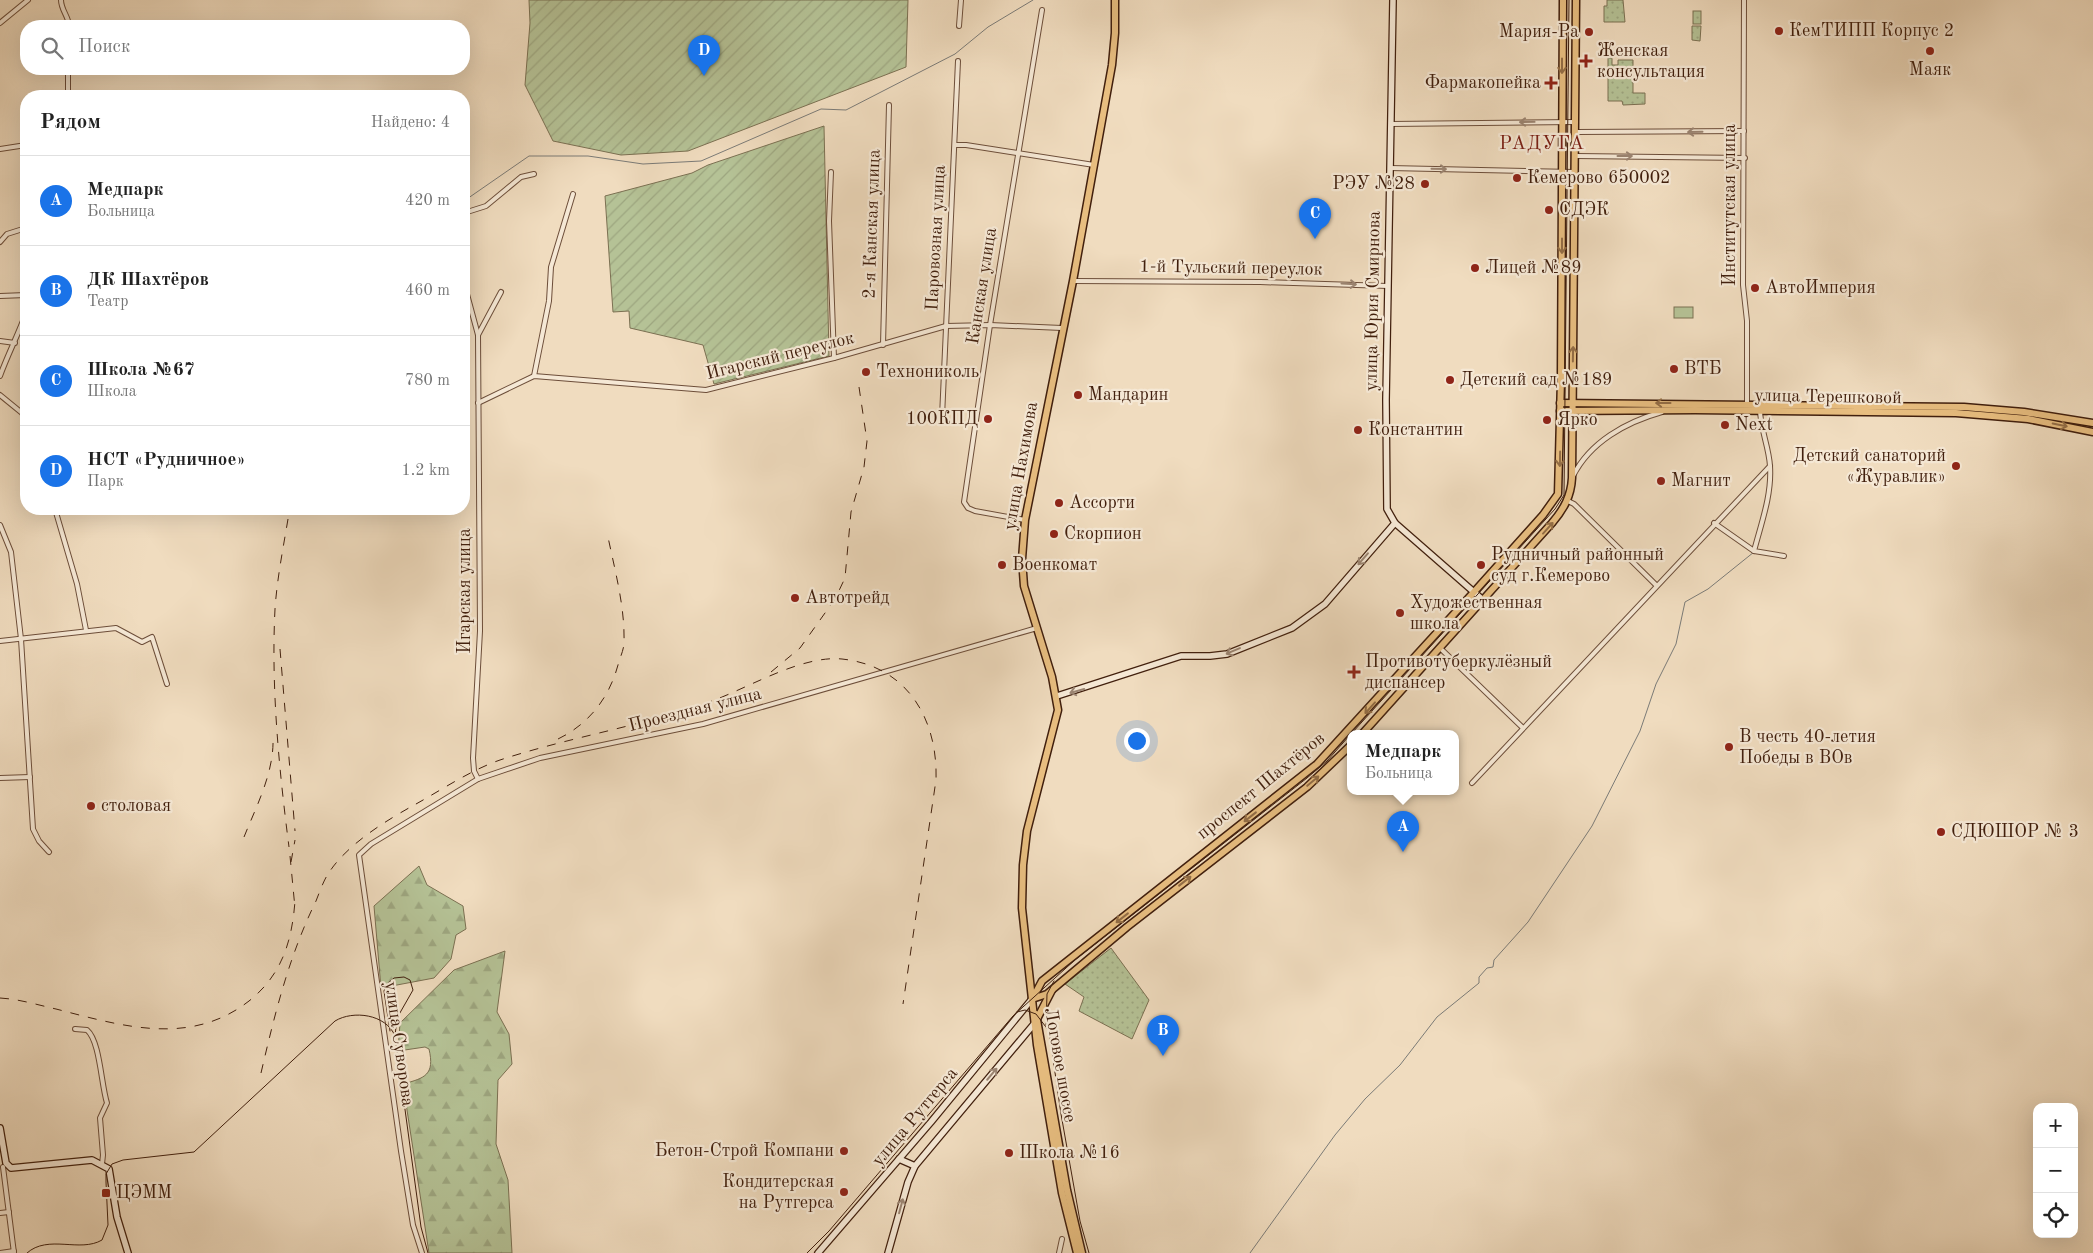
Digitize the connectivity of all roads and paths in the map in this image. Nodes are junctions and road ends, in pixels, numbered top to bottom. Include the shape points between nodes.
1 (28, 0) edge
2 (61, 0) edge
3 (961, 0) edge
4 (1115, 0) edge
5 (1394, 0) edge
6 (1563, 0) edge
7 (1576, 0) edge
8 (1744, 0) edge
9 (1042, 10) dead end
10 (68, 20) edge
11 (0, 23) edge
12 (959, 26) dead end
13 (958, 61) dead end
14 (68, 75) edge
15 (68, 90) edge
16 (889, 105) dead end
17 (1562, 122) junction
18 (1576, 122) junction
19 (1391, 124) junction
20 (1744, 131) junction
21 (1576, 132) junction
22 (955, 145) junction
23 (20, 146) edge
24 (0, 149) edge
25 (1018, 153) junction
26 (1576, 156) junction
27 (1744, 158) junction
28 (1094, 165) junction
29 (1390, 168) junction
30 (1562, 171) junction
31 (830, 172) dead end
32 (1576, 172) junction
33 (534, 174) dead end
34 (573, 194) dead end
35 (470, 211) edge
36 (20, 230) edge
37 (0, 242) edge
38 (1073, 281) junction
39 (1388, 286) junction
40 (501, 292) dead end
41 (20, 295) edge
42 (0, 296) edge
43 (470, 305) edge
44 (990, 324) junction
45 (946, 326) junction
46 (1062, 328) junction
47 (20, 329) edge
48 (478, 335) junction
49 (0, 341) edge
50 (15, 343) junction
51 (883, 345) junction
52 (834, 358) junction
53 (0, 376) edge
54 (534, 376) junction
55 (0, 395) edge
56 (478, 403) junction
57 (1560, 407) junction
58 (1572, 407) junction
59 (1747, 407) junction
60 (1760, 407) junction
61 (1670, 410) junction
62 (20, 412) edge
63 (942, 416) dead end
64 (2093, 423) edge
65 (2093, 432) edge
66 (1770, 466) junction
67 (1572, 478) junction
68 (1568, 501) junction
69 (57, 515) edge
70 (1025, 520) junction
71 (1395, 522) junction
72 (1714, 523) junction
73 (0, 525) edge
74 (1754, 551) junction
75 (1784, 556) dead end
76 (1656, 585) junction
77 (1474, 592) junction
78 (1483, 600) junction
79 (1037, 628) junction
80 (86, 630) junction
81 (21, 639) junction
82 (0, 641) edge
83 (1440, 648) junction
84 (167, 684) dead end
85 (1057, 696) junction
86 (1523, 728) junction
87 (1348, 730) edge
88 (1366, 730) edge
89 (1347, 731) edge
90 (1347, 749) edge
91 (0, 778) edge
92 (30, 778) junction
93 (478, 779) junction
94 (1472, 783) dead end
95 (372, 844) joint
96 (49, 852) dead end
97 (1052, 989) junction
98 (1033, 1000) junction
99 (1036, 1021) junction
100 (75, 1029) dead end
101 (0, 1128) edge
102 (899, 1159) junction
103 (102, 1164) junction
104 (915, 1166) junction
105 (4, 1167) edge
106 (8, 1212) junction
107 (0, 1213) edge
108 (1062, 1238) dead end
109 (0, 1252) edge
110 (14, 1252) edge
111 (128, 1253) edge
112 (422, 1253) edge
113 (818, 1253) edge
114 (888, 1253) edge
115 (1059, 1253) edge
116 (1077, 1253) edge
117 (1082, 1253) edge

1 - 11 street
2 - 10 street
3 - 12 street
4 - 28 main road, улица Нахимова via 1116,33 1112,65
5 - 19 street, улица Юрия Смирнова
6 -> 17 main road, проспект Шахтёров
7 - 18 main road
8 - 20 street, Институтская улица
9 - 25 street, Канская улица
13 - 22 street, Паровозная улица
14 - 15 street
16 - 51 street, 2-я Канская улица
17 - 18 street
17 -> 19 street
17 - 30 main road, проспект Шахтёров
18 - 21 main road
19 - 29 street, улица Юрия Смирнова
20 -> 21 street
20 - 27 street, Институтская улица
21 - 26 main road
22 - 25 street
22 - 45 street, Паровозная улица
23 - 24 street
25 - 28 street
25 - 44 street, Канская улица
26 -> 27 street
26 - 32 main road
27 - 59 street, Институтская улица via 1742,285 1747,321
28 - 38 main road, улица Нахимова
29 -> 30 street
29 - 39 street, улица Юрия Смирнова
30 - 32 street
30 -> 57 main road, проспект Шахтёров
31 - 52 street
58 -> 32 main road
33 - 35 street via 522,177 486,206
34 - 54 street via 551,267 550,301
36 - 37 street via 7,234
38 -> 39 street, 1-й Тульский переулок
38 - 46 main road, улица Нахимова
39 - 71 street, улица Юрия Смирнова via 1388,513
40 - 48 street
41 - 42 street
43 - 48 street, Игарская улица
44 - 45 street, Игарский переулок
44 - 46 street, Игарский переулок
44 - 70 street, Канская улица via 964,502 975,511
45 - 51 street, Игарский переулок
45 - 63 street, Паровозная улица
46 - 70 main road, улица Нахимова
47 - 50 street
48 - 56 street, Игарская улица
49 - 50 street
50 - 53 street via 9,350
51 - 52 street, Игарский переулок
52 - 54 street, Игарский переулок via 706,390
54 - 56 street
55 - 62 street
56 - 93 street, Игарская улица via 480,631 473,758
57 - 58 main road, улица Терешковой
57 -> 77 main road, проспект Шахтёров via 1558,494
59 -> 58 main road, улица Терешковой
58 - 61 main road, улица Терешковой
58 - 67 main road
59 - 60 main road, улица Терешковой
59 - 61 main road, улица Терешковой
60 - 64 main road, улица Терешковой via 1964,407
60 -> 65 main road, улица Терешковой via 1976,414 2028,418
60 - 66 street
61 - 67 street via 1602,439 1582,458
66 - 72 street
66 - 74 street via 1768,498
67 - 68 main road
68 - 76 street
78 -> 68 main road
69 - 80 street via 77,584
70 - 79 main road, улица Нахимова via 1023,575
71 - 77 street
71 -> 85 street via 1325,604 1292,628 1227,654 1182,656
72 - 74 street
72 - 76 street
73 - 81 street via 11,552
74 - 75 street
76 - 86 street
77 - 78 street
77 -> 87 main road, проспект Шахтёров
78 - 83 main road
79 - 85 main road, улица Нахимова
79 - 93 street, Проездная улица via 703,724 540,758
80 - 81 street
80 - 84 street via 116,628 142,642 152,638
81 - 82 street
81 - 92 street
83 - 86 street
83 - 88 main road
85 - 98 main road, улица Нахимова via 1058,710 1030,816 1023,865 1022,908
86 - 94 street
89 -> 98 main road, проспект Шахтёров via 1317,764 1042,981
97 -> 90 main road, проспект Шахтёров via 1307,787
91 - 92 street
92 - 96 street via 33,829
93 - 95 street, Проездная улица
95 - 112 street, улица Суворова via 359,855 358,862 413,1225
97 - 98 main road
97 - 99 main road, проспект Шахтёров
98 - 99 main road, улица Нахимова
98 - 102 street, улица Рутгерса
104 -> 99 street, улица Рутгерса
99 - 116 main road, Логовое шоссе via 1062,1193
99 - 117 main road, Логовое шоссе
100 - 103 street via 87,1030 96,1044 107,1103 100,1118
101 - 105 street
102 - 104 street
102 - 113 street, улица Рутгерса
103 - 105 street via 92,1160
103 - 111 street via 110,1172 117,1217
114 -> 104 street, улица Рутгерса
105 - 106 street
106 - 107 street
106 - 110 street
108 - 115 street
109 - 110 street

